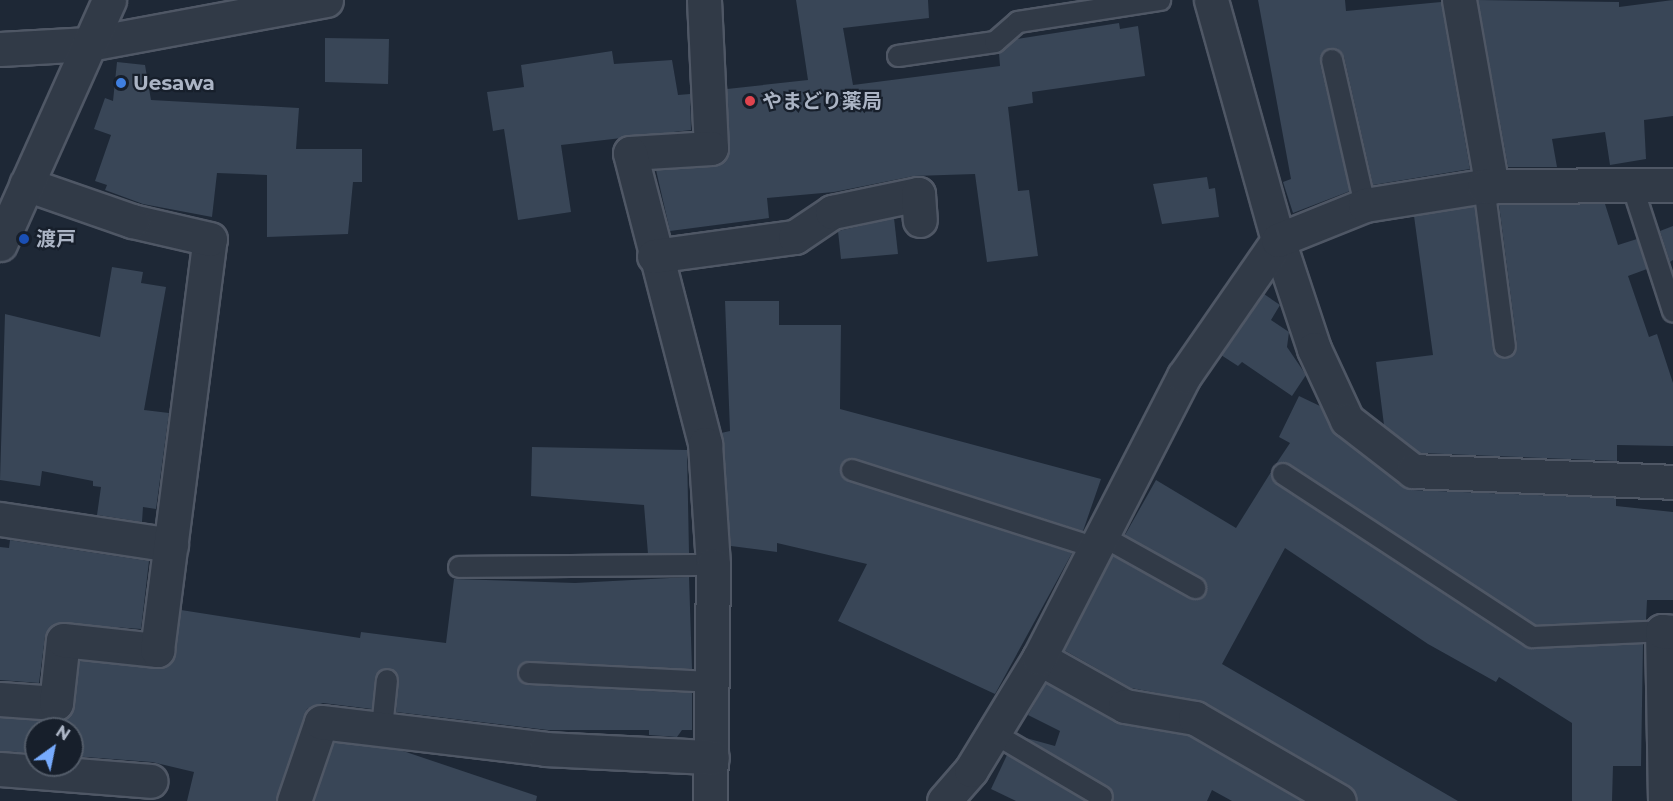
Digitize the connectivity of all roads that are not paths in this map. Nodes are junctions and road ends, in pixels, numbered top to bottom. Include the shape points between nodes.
1 (109, 0) edge
2 (326, 0) edge
3 (704, 0) edge
4 (1160, 0) edge
5 (1211, 0) edge
6 (1459, 0) edge
7 (89, 44) junction
8 (0, 49) edge
9 (898, 56) dead end
10 (1332, 60) dead end
11 (26, 184) junction
12 (1632, 184) junction
13 (1673, 185) edge
14 (1488, 187) junction
15 (1365, 205) junction
16 (920, 220) dead end
17 (1278, 240) junction
18 (0, 244) edge
19 (654, 256) junction
20 (1673, 311) edge
21 (1505, 347) dead end
22 (852, 470) dead end
23 (1283, 474) dead end
24 (1673, 482) edge
25 (0, 519) edge
26 (1099, 542) junction
27 (171, 544) junction
28 (713, 565) junction
29 (459, 567) dead end
30 (1196, 588) dead end
31 (1668, 632) edge
32 (1039, 658) junction
33 (529, 673) dead end
34 (387, 680) dead end
35 (711, 682) junction
36 (0, 699) edge
37 (382, 728) junction
38 (995, 734) junction
39 (712, 757) junction
40 (0, 769) edge
41 (151, 781) dead end
42 (1102, 797) dead end
43 (294, 801) edge
44 (710, 801) edge
45 (944, 801) edge
46 (1339, 801) edge
47 (1665, 801) edge

1 - 7 street
2 - 7 street
3 - 19 street via 711,148 630,153
4 - 9 lane via 1018,22 995,42
5 - 17 street
6 - 14 street
7 - 8 street
7 - 11 street
10 - 15 lane
11 - 18 street
11 - 27 street via 132,221 210,239
12 - 13 street
12 - 14 street
12 - 20 lane
14 - 15 street
14 - 21 lane
15 - 17 street
16 - 19 street via 918,194 832,212 795,237
17 - 24 street via 1314,349 1347,420 1413,471
17 - 26 street via 1184,376
19 - 28 street via 705,444
22 - 26 lane
23 - 31 lane via 1532,636
25 - 27 street
26 - 30 lane
26 - 32 street
27 - 36 street via 157,650 63,640 56,703
28 - 29 lane
28 - 35 street
31 - 47 street
32 - 38 street
32 - 46 street via 1125,706 1195,718
33 - 35 lane
34 - 37 lane
35 - 39 street
37 - 39 street via 546,749
37 - 43 street via 321,722
38 - 42 lane
38 - 45 street
39 - 44 street
40 - 41 street

